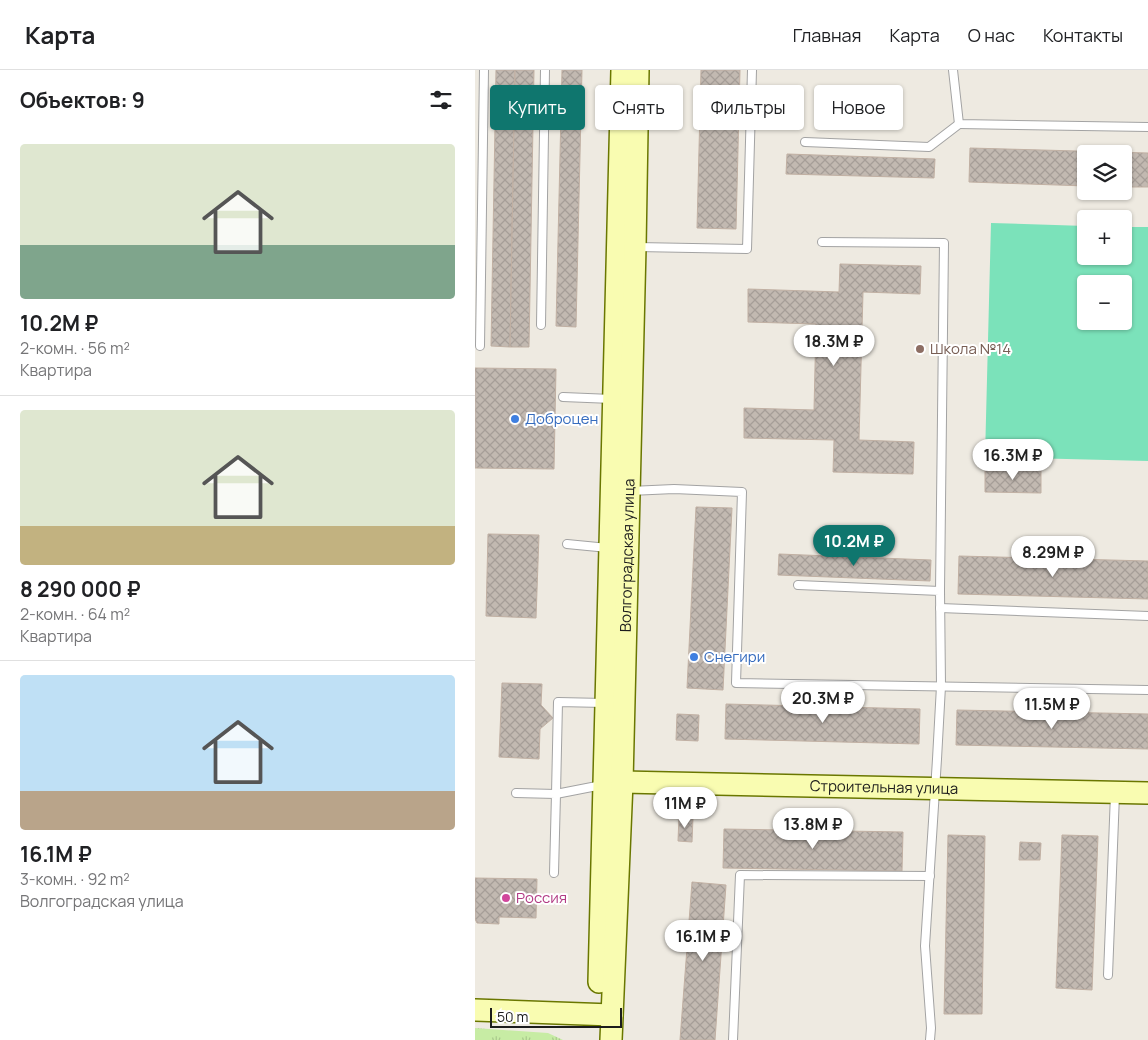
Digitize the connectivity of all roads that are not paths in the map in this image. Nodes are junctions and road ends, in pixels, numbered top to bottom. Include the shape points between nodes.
1 (484, 70) edge
2 (545, 70) edge
3 (622, 70) edge
4 (638, 70) edge
5 (753, 70) edge
6 (953, 70) edge
7 (959, 124) junction
8 (1148, 127) edge
9 (805, 142) dead end
10 (822, 242) dead end
11 (635, 247) junction
12 (541, 325) dead end
13 (480, 346) dead end
14 (563, 397) dead end
15 (614, 399) junction
16 (629, 492) junction
17 (567, 544) dead end
18 (619, 548) junction
19 (798, 585) dead end
20 (940, 591) junction
21 (940, 608) junction
22 (1148, 616) edge
23 (941, 686) junction
24 (1148, 690) edge
25 (615, 703) junction
26 (613, 784) junction
27 (935, 789) junction
28 (1115, 792) junction
29 (516, 793) dead end
30 (1148, 793) edge
31 (556, 794) junction
32 (554, 872) dead end
33 (930, 876) junction
34 (1108, 975) dead end
35 (475, 1010) edge
36 (605, 1015) junction
37 (611, 1040) edge
38 (733, 1040) edge
39 (930, 1040) edge

1 - 13 lane
2 - 12 lane
3 - 15 main road
4 - 11 main road, Волгоградская улица
5 - 11 lane via 747,249
6 - 7 lane
7 - 8 lane
7 - 9 lane via 929,147
10 - 20 lane via 944,243
11 - 16 main road, Волгоградская улица
14 - 15 lane
15 - 18 main road
16 - 18 main road, Волгоградская улица
16 - 23 lane via 675,489 742,492 736,683
17 - 18 lane
18 - 25 main road, Волгоградская улица
19 - 20 lane
20 - 21 lane
21 - 22 lane
21 - 23 lane
23 - 24 lane
23 - 27 lane
25 - 26 main road, Волгоградская улица
25 - 31 lane via 558,702
26 - 27 main road, Строительная улица
26 - 31 lane
26 - 36 main road, Волгоградская улица
27 - 28 main road, Строительная улица
27 - 33 lane
28 - 30 main road, Строительная улица
28 - 34 lane
29 - 31 lane
31 - 32 lane
33 - 38 lane via 740,875
33 - 39 lane via 925,946
35 - 36 main road
36 - 37 main road, Волгоградская улица

